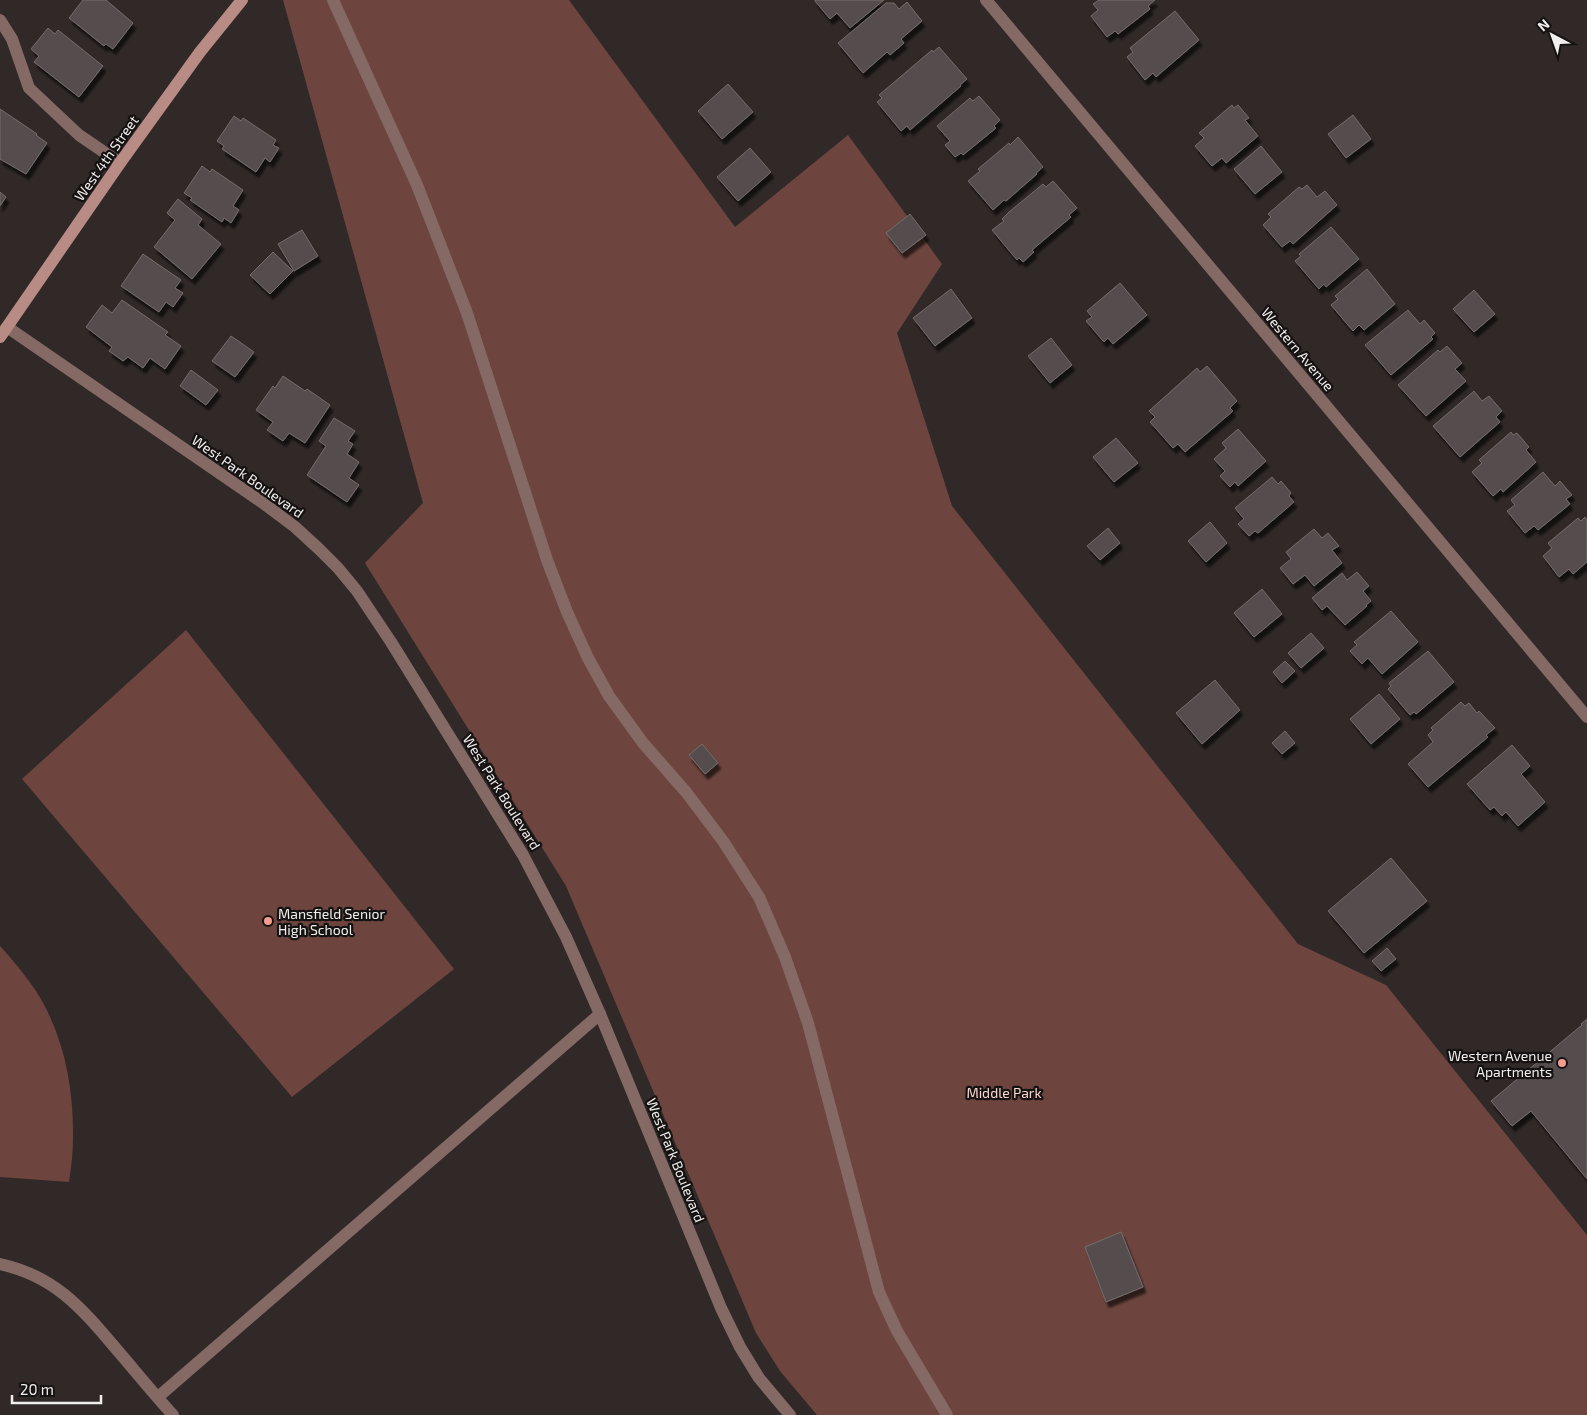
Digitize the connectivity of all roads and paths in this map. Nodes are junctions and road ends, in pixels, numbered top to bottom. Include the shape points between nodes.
1 (241, 0) edge
2 (333, 0) edge
3 (986, 0) edge
4 (0, 20) edge
5 (120, 162) junction
6 (3, 332) edge
7 (1587, 717) edge
8 (600, 1014) junction
9 (0, 1264) edge
10 (158, 1397) junction
11 (173, 1415) edge
12 (790, 1415) edge
13 (947, 1415) edge

1 - 5 main road, West 4th Street
2 - 13 street via 417,185 468,313 547,560 588,658 609,696 724,841 759,897 808,1023 879,1292 896,1331
3 - 7 street, Western Avenue
4 - 5 street via 12,39 29,88 79,135
5 - 6 main road, West 4th Street
6 - 8 street, West Park Boulevard via 263,503 295,527 338,568 391,642 523,855 566,937
8 - 10 street
8 - 12 street, West Park Boulevard via 721,1308 759,1378
9 - 10 street via 42,1279 80,1308
10 - 11 street

